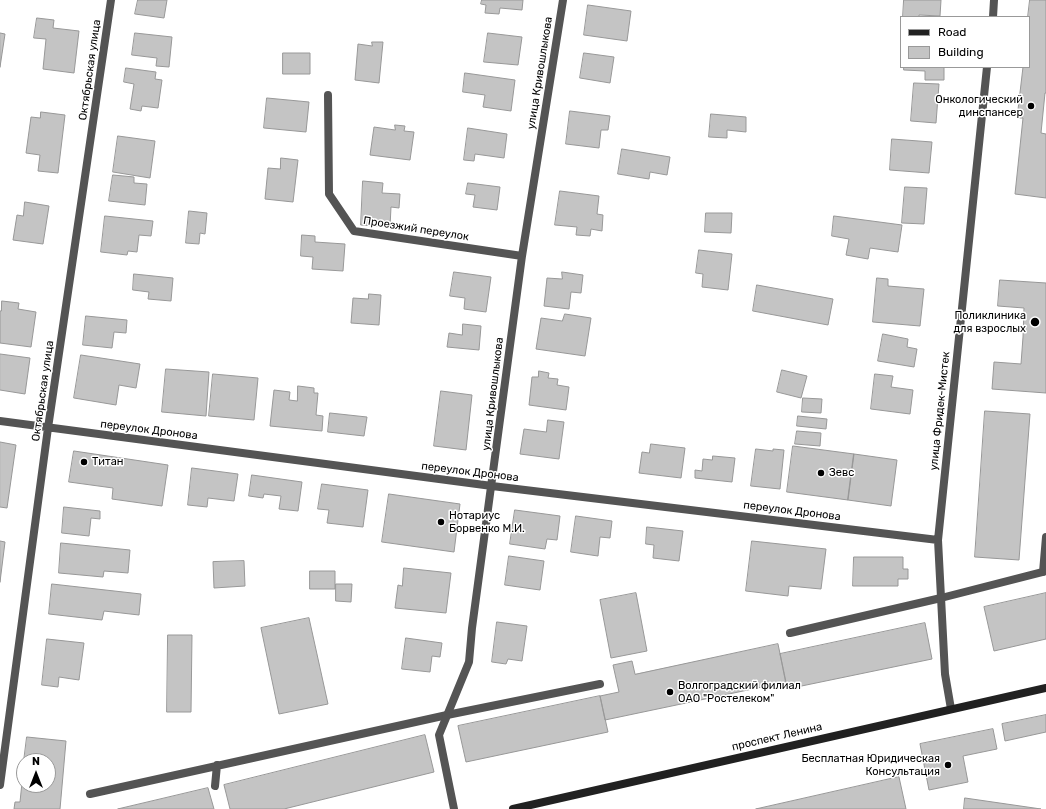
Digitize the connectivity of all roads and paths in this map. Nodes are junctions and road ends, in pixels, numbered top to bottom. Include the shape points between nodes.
1 (111, 0) edge
2 (563, 0) edge
3 (994, 0) edge
4 (993, 16) edge
5 (987, 68) edge
6 (328, 96) dead end
7 (522, 256) junction
8 (0, 421) edge
9 (48, 428) junction
10 (492, 486) junction
11 (1046, 537) edge
12 (938, 540) junction
13 (1045, 571) edge
14 (941, 598) junction
15 (790, 633) dead end
16 (600, 684) dead end
17 (1046, 688) edge
18 (951, 709) junction
19 (447, 715) junction
20 (217, 766) junction
21 (0, 785) edge
22 (215, 786) dead end
23 (90, 794) dead end
24 (454, 809) edge
25 (512, 809) edge

1 - 9 street, Октябрьская улица
2 - 7 street, улица Кривошлыкова
3 - 4 street
5 - 12 street, улица Фридек-Мистек
6 - 7 street, Проезжий переулок via 329,194 354,231
7 - 10 street, улица Кривошлыкова
8 - 9 street, переулок Дронова
9 - 10 street, переулок Дронова
9 - 21 street, Октябрьская улица
10 - 12 street, переулок Дронова
10 - 19 street, улица Кривошлыкова via 469,662
11 - 13 street
12 - 14 street, улица Фридек-Мистек
13 - 14 street
14 - 15 street
14 - 18 street, улица Фридек-Мистек via 945,674
16 - 19 street
17 - 18 main road, проспект Ленина
18 - 25 main road, проспект Ленина
19 - 20 street
19 - 24 street, улица Кривошлыкова via 439,735
20 - 22 street
20 - 23 street

